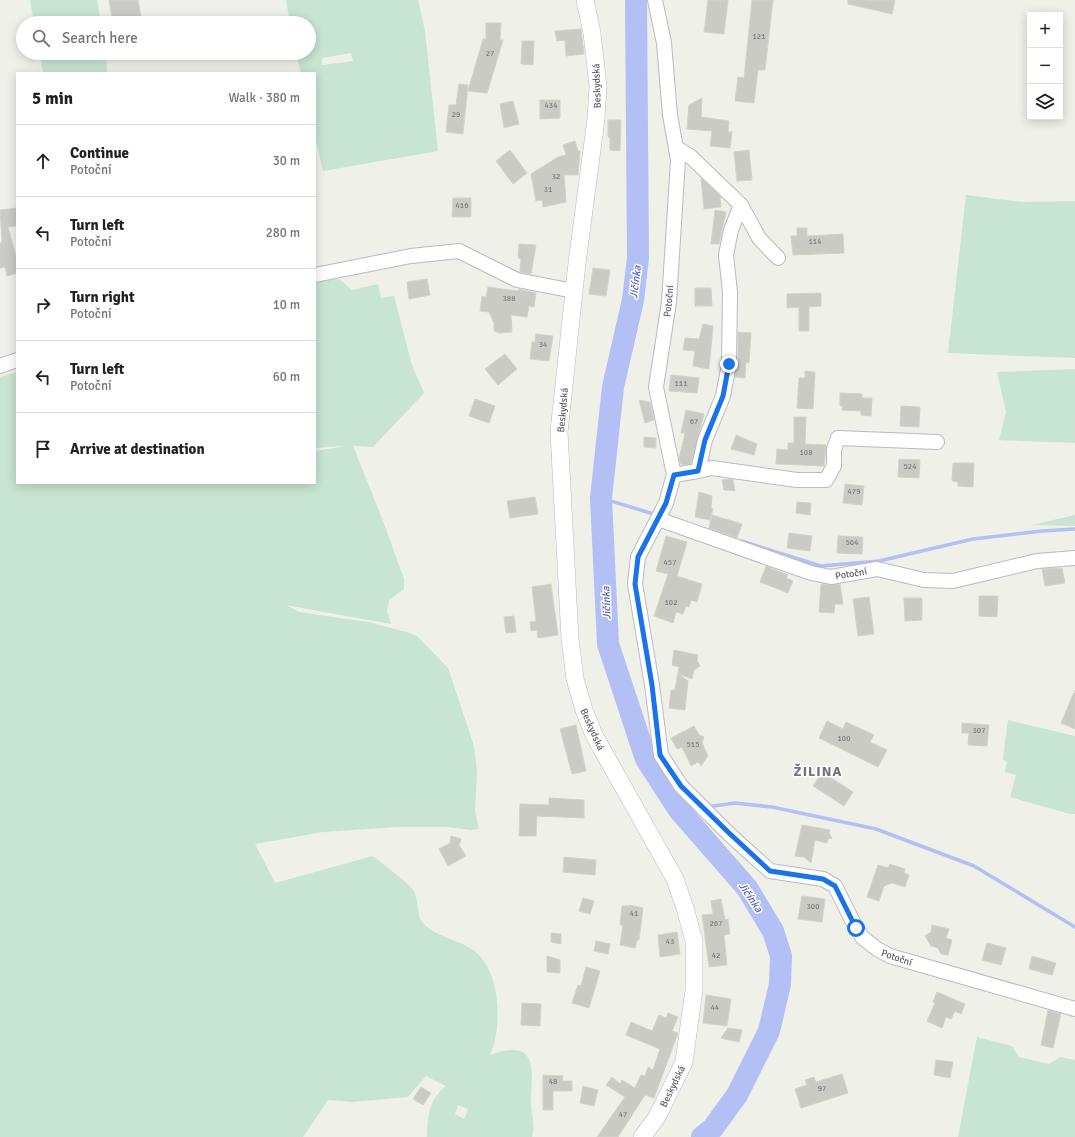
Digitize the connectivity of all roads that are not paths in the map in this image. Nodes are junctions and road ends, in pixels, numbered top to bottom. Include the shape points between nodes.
1 (585, 0) edge
2 (654, 0) edge
3 (677, 148) junction
4 (741, 205) junction
5 (778, 258) dead end
6 (316, 275) edge
7 (574, 291) junction
8 (16, 360) edge
9 (0, 366) edge
10 (937, 442) dead end
11 (698, 471) junction
12 (674, 475) junction
13 (658, 519) junction
14 (1075, 558) edge
15 (1075, 1009) edge
16 (642, 1137) edge

1 - 7 street, Beskydská via 598,86
2 - 3 street, Potoční via 664,43 670,115
3 - 4 street via 691,157
3 - 12 street, Potoční via 669,302 656,387
4 - 5 street via 759,238
4 - 11 street via 731,230 726,255 730,292 729,364 723,396 705,440
6 - 7 street via 411,256 459,251 517,280
7 - 16 street, Beskydská via 559,432 570,639 575,679 594,735 675,879 694,941 694,990 684,1062 657,1117
8 - 9 street
10 - 11 street via 838,438 834,449 834,466 826,480 797,480 712,468
11 - 12 street
12 - 13 street, Potoční via 666,503
13 - 14 street, Potoční via 811,573 831,577 877,569 924,580 952,581 1038,561
13 - 15 street, Potoční via 638,557 635,584 652,685 660,755 681,786 770,871 823,879 835,886 856,928 863,938 877,949 890,956

